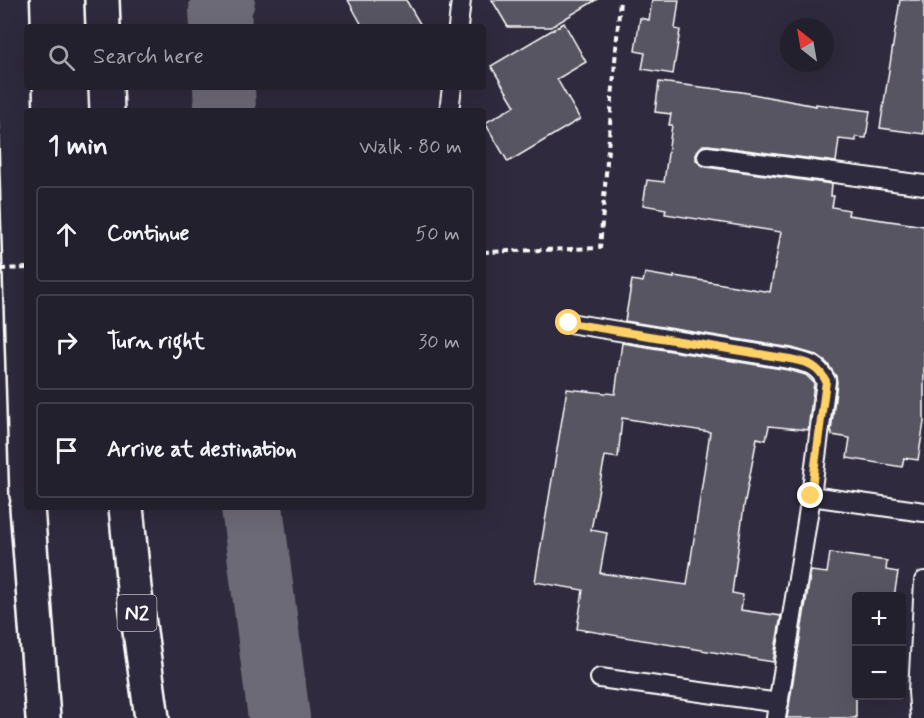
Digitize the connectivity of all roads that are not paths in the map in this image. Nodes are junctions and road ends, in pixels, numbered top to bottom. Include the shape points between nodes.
1 (12, 0) edge
2 (102, 0) edge
3 (460, 0) edge
4 (103, 24) edge
5 (458, 24) edge
6 (106, 90) edge
7 (452, 90) edge
8 (106, 108) edge
9 (449, 108) edge
10 (706, 156) dead end
11 (924, 185) edge
12 (569, 323) dead end
13 (24, 396) edge
14 (811, 496) junction
15 (27, 510) edge
16 (126, 510) edge
17 (924, 512) edge
18 (924, 581) edge
19 (600, 678) dead end
20 (778, 711) edge
21 (44, 718) edge
22 (152, 718) edge
23 (920, 718) edge

1 - 13 highway
2 - 4 highway
3 - 5 lane
6 - 8 highway
7 - 9 lane
10 - 11 lane
12 - 14 lane via 815,366 826,381
14 - 17 lane
14 - 20 lane
15 - 21 highway
16 - 22 highway, N2
18 - 23 lane
19 - 20 lane

